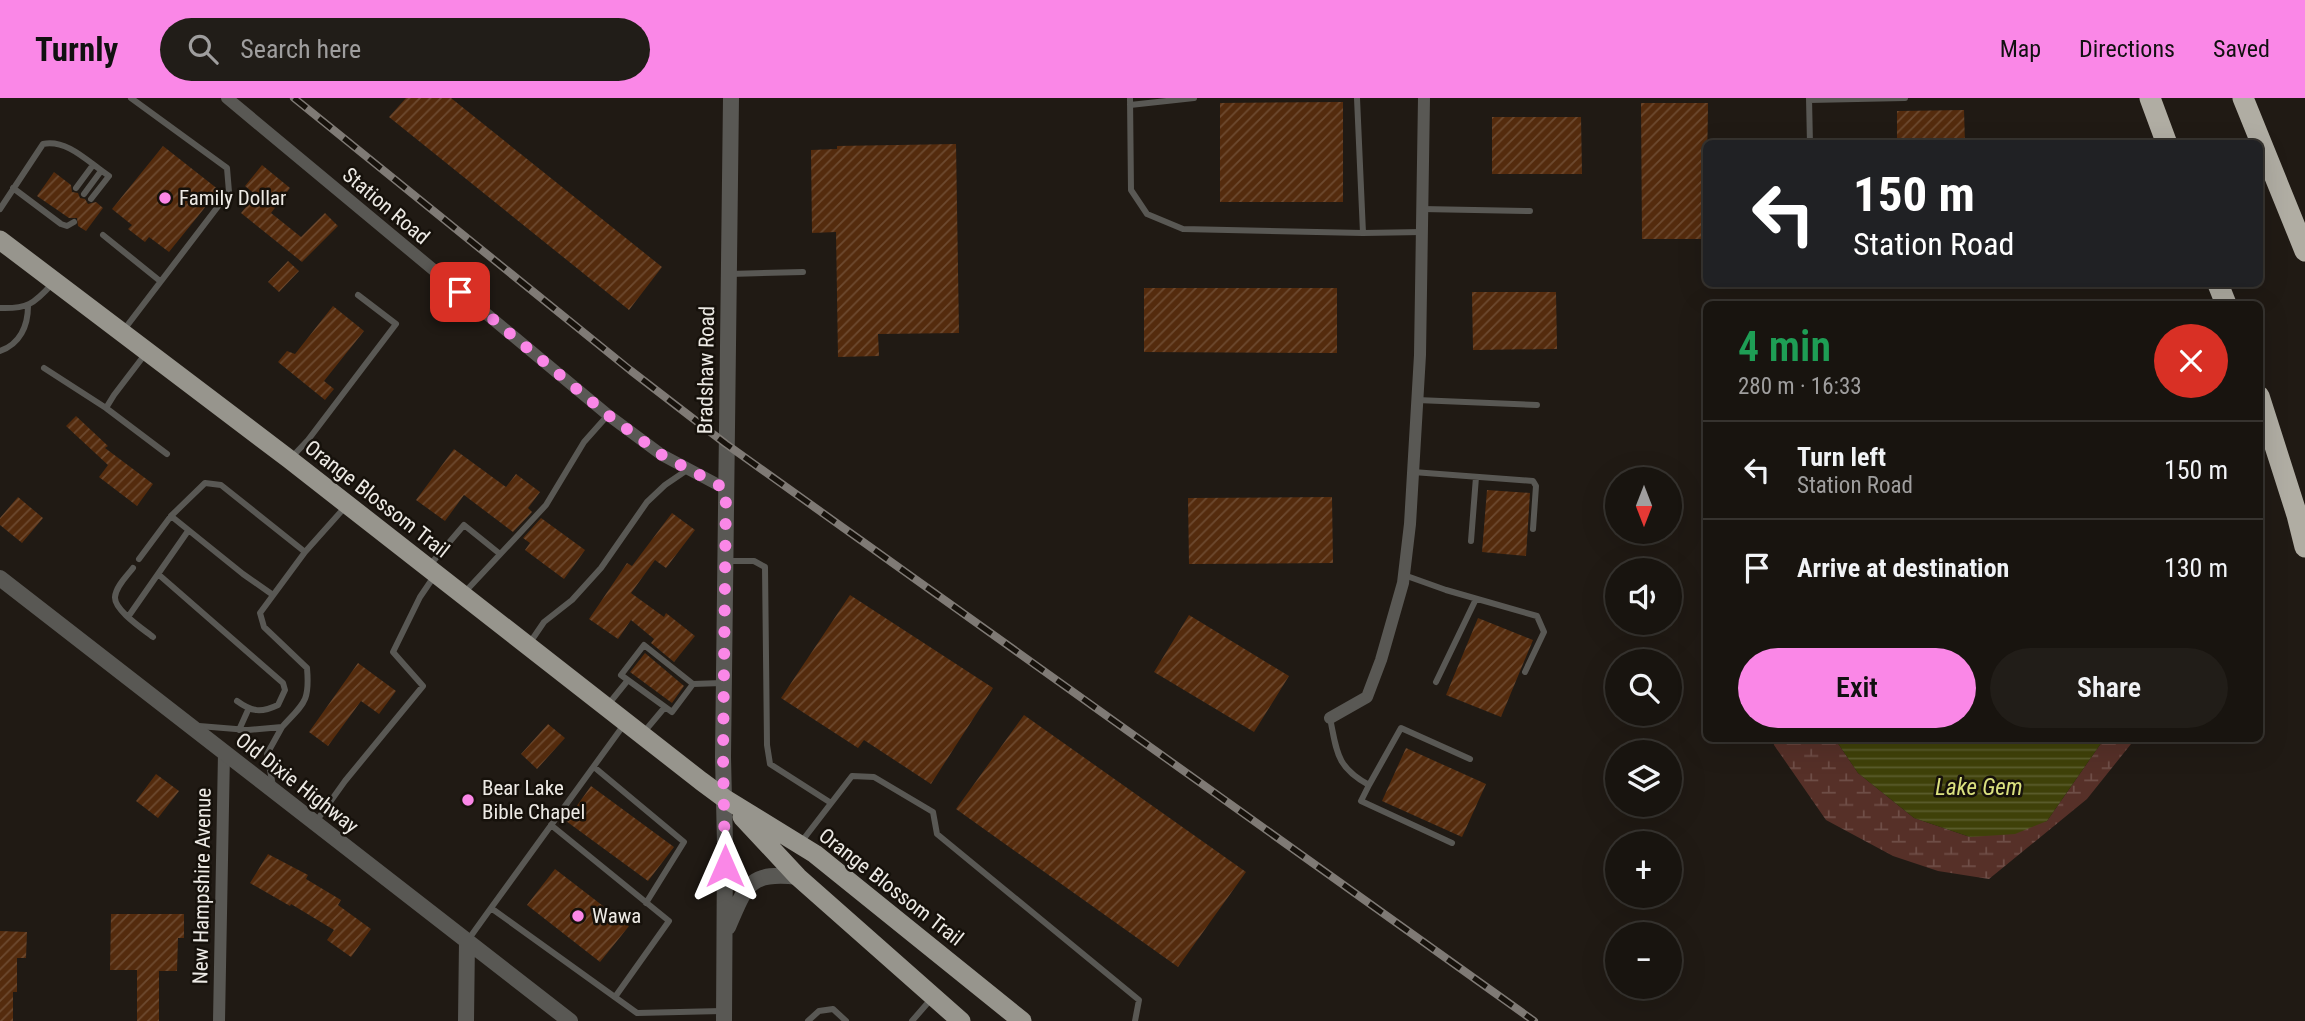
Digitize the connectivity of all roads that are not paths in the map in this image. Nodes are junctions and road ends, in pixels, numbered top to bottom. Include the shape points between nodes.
1 (131, 98) edge
2 (227, 98) edge
3 (731, 98) edge
4 (1194, 98) edge
5 (1357, 98) edge
6 (1424, 98) edge
7 (1905, 98) edge
8 (2150, 98) edge
9 (2244, 98) edge
10 (1809, 99) edge
11 (1130, 101) edge
12 (1810, 140) edge
13 (2165, 140) edge
14 (2261, 140) edge
15 (2263, 146) edge
16 (93, 165) junction
17 (101, 171) junction
18 (13, 188) junction
19 (76, 188) dead end
20 (84, 194) dead end
21 (91, 199) dead end
22 (0, 209) edge
23 (1422, 209) junction
24 (1530, 211) dead end
25 (59, 212) dead end
26 (66, 217) dead end
27 (54, 218) junction
28 (74, 222) dead end
29 (61, 224) junction
30 (1422, 232) junction
31 (1363, 233) junction
32 (103, 235) dead end
33 (0, 240) edge
34 (2305, 251) edge
35 (803, 272) dead end
36 (729, 274) junction
37 (55, 281) junction
38 (160, 281) junction
39 (358, 295) dead end
40 (28, 306) junction
41 (0, 308) edge
42 (122, 332) junction
43 (0, 351) edge
44 (148, 352) junction
45 (44, 368) dead end
46 (1417, 400) junction
47 (1537, 405) dead end
48 (106, 408) junction
49 (2263, 409) edge
50 (608, 415) junction
51 (167, 454) dead end
52 (289, 459) junction
53 (687, 470) junction
54 (1413, 471) junction
55 (1476, 477) junction
56 (726, 489) junction
57 (348, 505) junction
58 (171, 516) junction
59 (1532, 528) dead end
60 (188, 530) junction
61 (1471, 541) dead end
62 (2305, 547) edge
63 (305, 552) junction
64 (500, 554) junction
65 (139, 559) dead end
66 (725, 561) junction
67 (133, 568) dead end
68 (432, 571) junction
69 (158, 574) junction
70 (1404, 575) junction
71 (0, 578) edge
72 (273, 594) junction
73 (463, 595) junction
74 (1476, 599) junction
75 (128, 617) junction
76 (153, 637) dead end
77 (528, 646) junction
78 (660, 657) junction
79 (655, 664) dead end
80 (1525, 672) dead end
81 (628, 680) junction
82 (1436, 682) dead end
83 (724, 683) junction
84 (693, 684) junction
85 (237, 701) dead end
86 (607, 707) junction
87 (665, 707) junction
88 (248, 710) junction
89 (1330, 718) joint
90 (626, 722) junction
91 (187, 724) junction
92 (282, 727) junction
93 (239, 730) junction
94 (643, 735) junction
95 (224, 753) junction
96 (1470, 759) dead end
97 (593, 767) junction
98 (1369, 785) junction
99 (274, 791) junction
100 (724, 798) junction
101 (831, 803) junction
102 (314, 823) junction
103 (551, 825) junction
104 (1452, 843) dead end
105 (800, 844) junction
106 (798, 877) junction
107 (646, 903) junction
108 (491, 908) junction
109 (725, 933) junction
110 (467, 941) junction
111 (615, 997) junction
112 (933, 997) junction
113 (724, 1016) edge
114 (219, 1021) edge
115 (466, 1021) edge
116 (570, 1021) edge
117 (808, 1021) edge
118 (846, 1021) edge
119 (912, 1021) edge
120 (961, 1021) edge
121 (1022, 1021) edge
122 (1135, 1021) edge

1 - 38 lane via 227,168 229,174 227,196
2 - 50 street, Station Road
3 - 36 street, Bradshaw Road
4 - 11 lane
5 - 31 lane
6 - 23 street
7 - 10 lane
8 - 13 highway
9 - 14 highway
10 - 12 lane
11 - 31 lane via 1131,190 1147,214 1183,229
15 - 34 highway
16 - 17 lane
16 - 18 lane via 68,147 43,144
16 - 19 lane
17 - 20 lane
17 - 21 lane via 109,176
18 - 22 lane
18 - 27 lane
23 - 24 lane
23 - 30 street
25 - 27 lane
26 - 29 lane
27 - 29 lane
28 - 29 lane
30 - 31 lane
30 - 46 street
32 - 38 lane
33 - 37 main road, Orange Blossom Trail
35 - 36 lane
36 - 56 street, Bradshaw Road
37 - 40 lane
37 - 42 main road, Orange Blossom Trail
38 - 42 lane
39 - 52 lane via 396,324 309,440
40 - 41 lane
40 - 43 lane via 25,330
42 - 44 main road, Orange Blossom Trail
44 - 48 lane
44 - 52 main road, Orange Blossom Trail
45 - 48 lane
46 - 47 lane
46 - 54 street
48 - 51 lane
49 - 62 highway
50 - 53 street, Station Road
50 - 64 lane via 584,442 546,505
52 - 57 main road, Orange Blossom Trail
53 - 56 street, Station Road
53 - 77 lane via 647,502 601,568 544,622
54 - 55 lane
54 - 70 street
55 - 59 lane via 1533,481
55 - 61 lane
56 - 66 street, Bradshaw Road
57 - 63 lane
57 - 68 main road, Orange Blossom Trail
58 - 60 lane
58 - 63 lane via 205,483 221,485
58 - 65 lane
60 - 69 lane
60 - 72 lane
63 - 72 lane
64 - 68 lane via 464,525
64 - 73 lane
66 - 83 street, Bradshaw Road
66 - 101 lane via 754,561 765,567 770,764
67 - 75 lane via 114,598
68 - 73 main road, Orange Blossom Trail
68 - 102 lane via 393,652 423,686
69 - 75 lane
69 - 88 lane via 283,683 285,690 278,705 263,712
70 - 74 lane
70 - 89 street via 1367,697
71 - 91 street, Old Dixie Highway
72 - 92 lane via 260,613 264,627 307,668 309,691
73 - 77 main road, Orange Blossom Trail
74 - 80 lane via 1537,616 1544,632
74 - 82 lane
75 - 76 lane
77 - 86 main road, Orange Blossom Trail
78 - 79 lane
78 - 81 lane via 644,645 621,675
78 - 84 lane via 674,673
81 - 86 lane
81 - 87 lane via 657,696
83 - 84 lane
83 - 100 street, Bradshaw Road
84 - 87 lane via 672,712
85 - 88 lane
86 - 90 main road, Orange Blossom Trail
87 - 94 lane
88 - 93 lane
89 - 98 lane via 1339,760
90 - 94 main road, Orange Blossom Trail
90 - 97 lane
91 - 93 lane
91 - 95 street, Old Dixie Highway
92 - 93 lane
92 - 99 lane via 267,754
94 - 100 main road, Orange Blossom Trail
95 - 99 street, Old Dixie Highway
95 - 114 street, New Hampshire Avenue
96 - 98 lane via 1401,728
97 - 103 lane
97 - 107 lane via 684,842
98 - 104 lane via 1361,801
99 - 102 street, Old Dixie Highway
100 - 105 main road, Orange Blossom Trail
100 - 106 main road, Orange Blossom Trail
100 - 109 street, Bradshaw Road
101 - 105 lane
101 - 122 lane via 852,776 874,777 933,812 937,834 1139,1000
102 - 110 street, Old Dixie Highway
103 - 107 lane
103 - 108 lane
105 - 121 main road, Orange Blossom Trail
106 - 109 street via 758,878 742,895
106 - 112 main road, Orange Blossom Trail
107 - 111 lane via 669,921
108 - 110 lane
108 - 111 lane
109 - 113 street, Bradshaw Road
110 - 115 street
110 - 116 street, Old Dixie Highway
111 - 113 lane via 637,1013
112 - 119 lane
112 - 120 main road, Orange Blossom Trail
117 - 118 lane via 819,1011 833,1009

